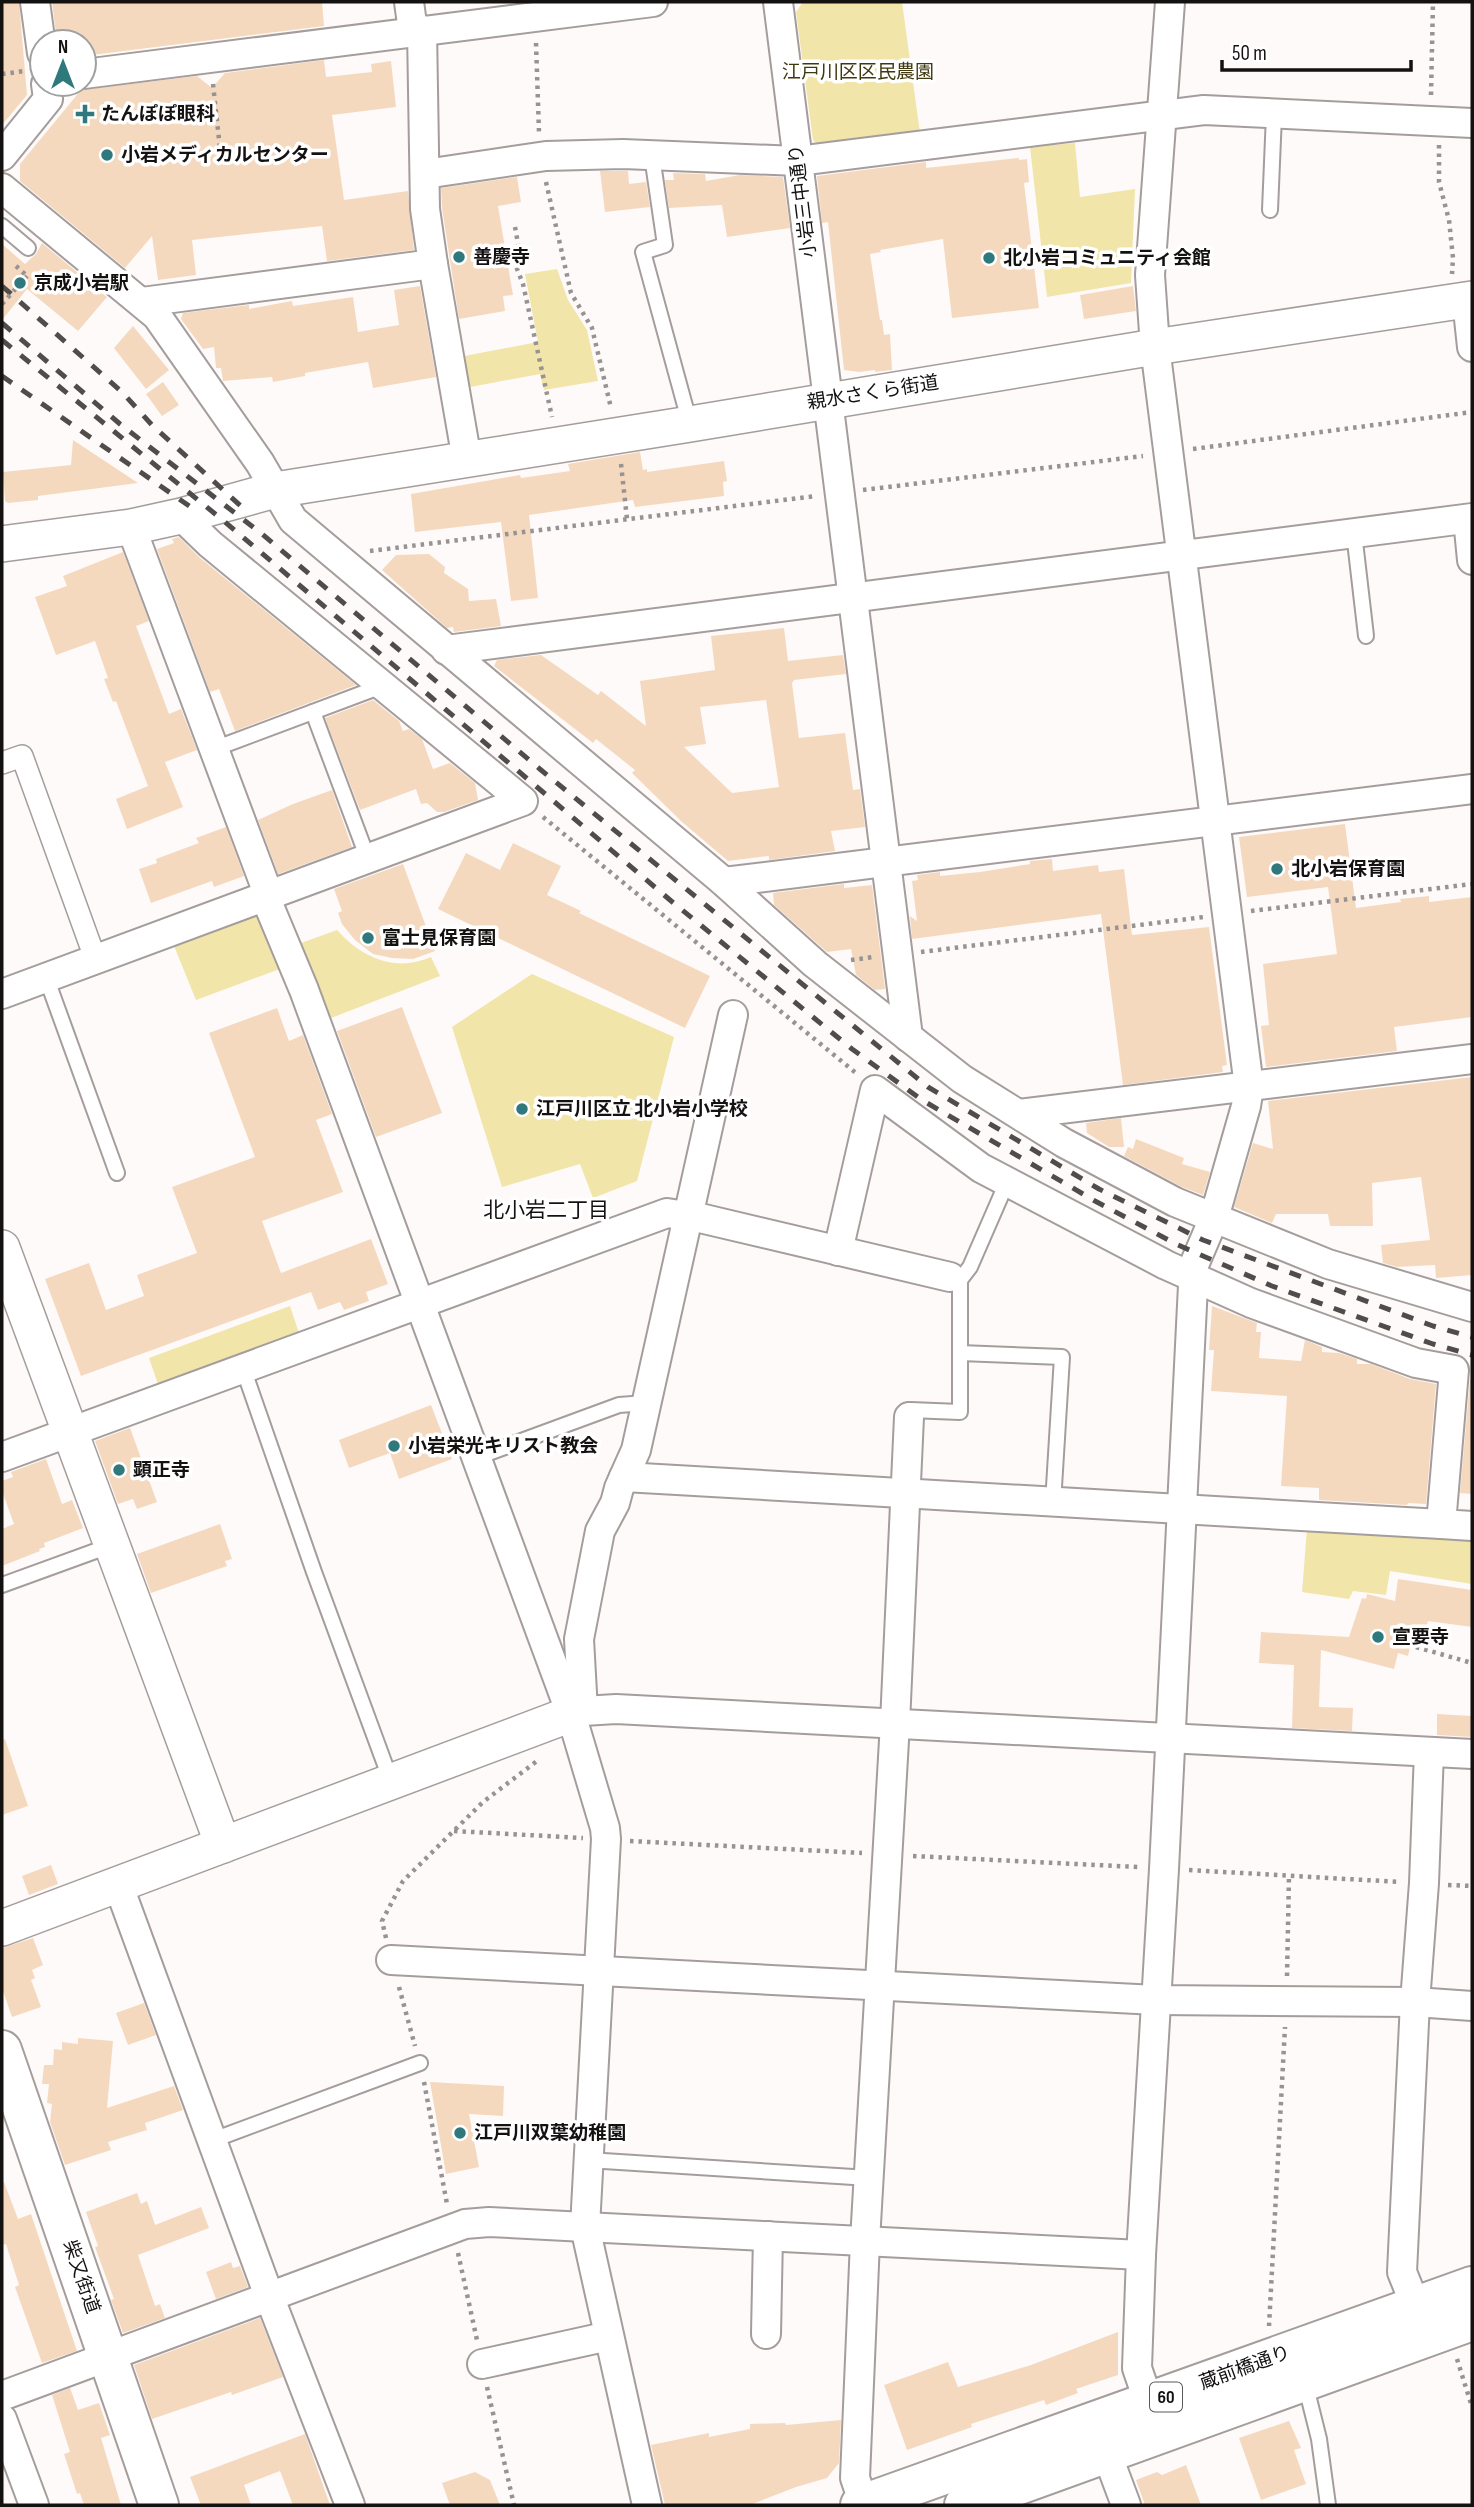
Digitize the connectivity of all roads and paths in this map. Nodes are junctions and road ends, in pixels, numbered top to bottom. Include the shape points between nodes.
1 (35, 2) edge
2 (409, 2) edge
3 (653, 2) edge
4 (778, 2) edge
5 (1170, 2) edge
6 (533, 16) junction
7 (39, 28) edge
8 (417, 31) junction
9 (209, 58) junction
10 (98, 72) edge
11 (48, 98) edge
12 (1273, 115) junction
13 (1161, 116) junction
14 (1472, 123) edge
15 (2, 156) edge
16 (540, 156) junction
17 (652, 156) junction
18 (798, 162) junction
19 (222, 167) dead end
20 (425, 174) junction
21 (2, 188) edge
22 (1270, 210) dead end
23 (2, 226) edge
24 (515, 227) dead end
25 (28, 248) dead end
26 (433, 264) junction
27 (27, 276) dead end
28 (1469, 299) edge
29 (142, 302) junction
30 (2, 304) edge
31 (1155, 347) junction
32 (1472, 347) edge
33 (827, 401) junction
34 (1472, 412) edge
35 (690, 424) junction
36 (618, 436) junction
37 (558, 445) junction
38 (1169, 452) junction
39 (467, 460) junction
40 (275, 490) junction
41 (840, 493) junction
42 (181, 516) junction
43 (628, 519) junction
44 (1470, 519) edge
45 (131, 527) junction
46 (1354, 533) junction
47 (2, 544) edge
48 (334, 555) junction
49 (1182, 555) junction
50 (1472, 560) edge
51 (852, 596) junction
52 (1366, 636) dead end
53 (446, 650) junction
54 (382, 685) junction
55 (313, 712) junction
56 (214, 749) junction
57 (2, 763) edge
58 (1472, 789) edge
59 (523, 801) junction
60 (1215, 822) junction
61 (368, 859) junction
62 (888, 862) junction
63 (724, 882) junction
64 (1472, 884) edge
65 (267, 896) junction
66 (1226, 914) junction
67 (898, 954) junction
68 (96, 958) junction
69 (816, 964) junction
70 (46, 977) junction
71 (2, 993) edge
72 (733, 1015) dead end
73 (908, 1037) junction
74 (1472, 1059) edge
75 (1249, 1087) junction
76 (875, 1090) junction
77 (1019, 1114) junction
78 (117, 1174) dead end
79 (1007, 1182) junction
80 (687, 1216) junction
81 (1214, 1218) junction
82 (2, 1248) edge
83 (838, 1251) junction
84 (1193, 1277) junction
85 (955, 1279) junction
86 (418, 1304) junction
87 (1472, 1307) edge
88 (960, 1353) junction
89 (243, 1368) junction
90 (646, 1403) junction
91 (909, 1418) joint
92 (70, 1431) junction
93 (2, 1457) edge
94 (475, 1458) junction
95 (624, 1477) junction
96 (905, 1494) junction
97 (1053, 1503) junction
98 (1181, 1511) junction
99 (1441, 1524) junction
100 (1472, 1526) edge
101 (112, 1545) junction
102 (2, 1585) edge
103 (1416, 1647) dead end
104 (1472, 1663) edge
105 (583, 1711) junction
106 (895, 1723) junction
107 (1171, 1738) junction
108 (1429, 1752) junction
109 (1472, 1754) edge
110 (538, 1760) dead end
111 (391, 1781) junction
112 (454, 1831) junction
113 (606, 1839) junction
114 (223, 1845) junction
115 (887, 1855) junction
116 (1164, 1869) junction
117 (1289, 1876) junction
118 (1424, 1883) junction
119 (118, 1884) junction
120 (1472, 1886) edge
121 (2, 1928) edge
122 (391, 1960) junction
123 (598, 1971) junction
124 (879, 1985) junction
125 (1156, 2000) junction
126 (1286, 2001) junction
127 (1415, 2002) junction
128 (1472, 2006) edge
129 (2, 2050) edge
130 (420, 2063) junction
131 (213, 2140) junction
132 (588, 2160) junction
133 (869, 2178) junction
134 (585, 2227) junction
135 (453, 2228) junction
136 (768, 2236) junction
137 (865, 2241) junction
138 (1141, 2255) junction
139 (1472, 2286) edge
140 (269, 2296) junction
141 (1416, 2307) junction
142 (1268, 2333) dead end
143 (766, 2334) dead end
144 (609, 2336) junction
145 (1463, 2336) edge
146 (108, 2356) junction
147 (482, 2364) junction
148 (1304, 2381) junction
149 (2, 2396) edge
150 (1149, 2403) junction
151 (1472, 2407) edge
152 (2, 2419) edge
153 (1107, 2454) junction
154 (34, 2505) edge
155 (159, 2505) edge
156 (350, 2505) edge
157 (514, 2505) edge
158 (647, 2505) edge
159 (862, 2505) edge
160 (964, 2505) edge
161 (1126, 2505) edge
162 (1328, 2505) edge

1 - 7 street
2 - 8 street
3 - 6 street
4 - 18 street, 小岩三中通り
5 - 13 street
6 - 8 street
6 - 16 path
8 - 9 street
8 - 20 street
9 - 10 street
9 - 19 path
11 - 15 street
12 - 13 street via 1204,110
12 - 14 street
12 - 22 lane
13 - 18 street
13 - 31 street via 1150,275
16 - 17 street
16 - 20 street
16 - 36 path via 571,293 592,328
17 - 18 street
17 - 35 lane via 665,245 643,252
18 - 33 street, 小岩三中通り
20 - 26 street
21 - 29 street
23 - 25 lane
24 - 37 path via 519,249 514,261
26 - 29 street
26 - 39 street
27 - 30 path, bridge
28 - 31 street, 親水さくら街道
28 - 32 street
29 - 40 street via 157,316
31 - 33 street, 親水さくら街道
31 - 38 street
33 - 35 street, 親水さくら街道
33 - 41 street, 小岩三中通り
34 - 38 path
35 - 36 street, 親水さくら街道
36 - 37 street, 親水さくら街道
36 - 43 path
37 - 39 street, 親水さくら街道
38 - 41 path
38 - 49 street
39 - 40 street, 親水さくら街道
40 - 42 street, 親水さくら街道
40 - 48 street via 288,515
41 - 43 path
41 - 51 street, 小岩三中通り
42 - 45 street, 親水さくら街道
42 - 54 street
43 - 48 path
44 - 46 street
44 - 50 street
45 - 47 street, 親水さくら街道
45 - 56 street
46 - 49 street
46 - 52 lane
48 - 53 street
49 - 51 street
49 - 60 street
51 - 53 street
51 - 62 street, 小岩三中通り
53 - 63 street
54 - 55 lane
54 - 59 street
55 - 56 lane
55 - 61 lane
56 - 65 street
57 - 68 street via 22,756
58 - 60 street
59 - 61 street
59 - 76 path
60 - 62 street
60 - 66 street
61 - 65 street
62 - 63 street
62 - 67 street, 小岩三中通り
63 - 69 street
64 - 66 path
65 - 68 street
65 - 86 street
66 - 67 path
66 - 75 street
67 - 69 path
67 - 73 street, 小岩三中通り
68 - 70 street
69 - 73 street
70 - 71 street
70 - 78 lane
72 - 80 street
73 - 77 street via 962,1079
74 - 75 street
75 - 77 street
75 - 81 street
76 - 79 street
76 - 83 street
77 - 81 street via 1117,1173
79 - 84 street
79 - 85 lane via 970,1267
80 - 83 street
80 - 86 street via 667,1213
80 - 90 street
81 - 84 street
81 - 87 street via 1328,1264
82 - 92 street
83 - 85 street
84 - 98 street
84 - 99 street via 1416,1363 1454,1370
85 - 88 lane
86 - 89 street
86 - 94 street
88 - 91 lane via 960,1412 910,1410
88 - 97 lane via 1062,1357
89 - 92 street
89 - 111 lane
90 - 94 lane via 619,1405
90 - 95 street via 636,1450
91 - 96 street
92 - 93 street
92 - 101 street
94 - 105 street
95 - 96 street
95 - 105 street via 600,1531 579,1639
96 - 97 street
96 - 106 street
97 - 98 street
98 - 99 street
98 - 107 street
99 - 100 street
101 - 102 lane
101 - 114 street
103 - 104 path
105 - 106 street
105 - 111 street
105 - 113 street
106 - 107 street
106 - 115 street
107 - 108 street
107 - 116 street
108 - 109 street
108 - 118 street
110 - 112 path
111 - 114 street
112 - 113 path
112 - 122 path via 403,1881 382,1920
113 - 115 path
113 - 123 street
114 - 119 street
115 - 116 path
115 - 124 street
116 - 117 path
116 - 125 street
117 - 118 path
117 - 126 path
118 - 120 path
118 - 127 street
119 - 121 street
119 - 131 street
122 - 123 street
122 - 130 path
123 - 124 street
123 - 132 street
124 - 125 street
124 - 133 street
125 - 126 street
125 - 138 street
126 - 127 street
126 - 142 path
127 - 128 street
127 - 141 street via 1402,2272
129 - 146 main road, 柴又街道
130 - 131 lane
130 - 135 path
131 - 140 street
132 - 133 lane
132 - 134 street
133 - 137 street
134 - 135 street via 489,2222
134 - 136 street
134 - 144 street
135 - 140 street
135 - 147 path
136 - 137 street
136 - 143 street
137 - 138 street
137 - 159 street via 855,2478
138 - 150 street via 1137,2368
139 - 141 main road, 蔵前橋通り / 60
140 - 146 street
140 - 156 street
141 - 150 main road, 蔵前橋通り / 60
144 - 147 street
144 - 158 street
145 - 148 main road, 蔵前橋通り / 60
145 - 151 path
146 - 149 street
146 - 155 main road, 柴又街道
147 - 157 path
148 - 153 main road, 蔵前橋通り / 60
148 - 162 lane via 1319,2439
150 - 159 main road, 蔵前橋通り / 60
152 - 154 street
153 - 160 main road, 蔵前橋通り / 60
153 - 161 street

